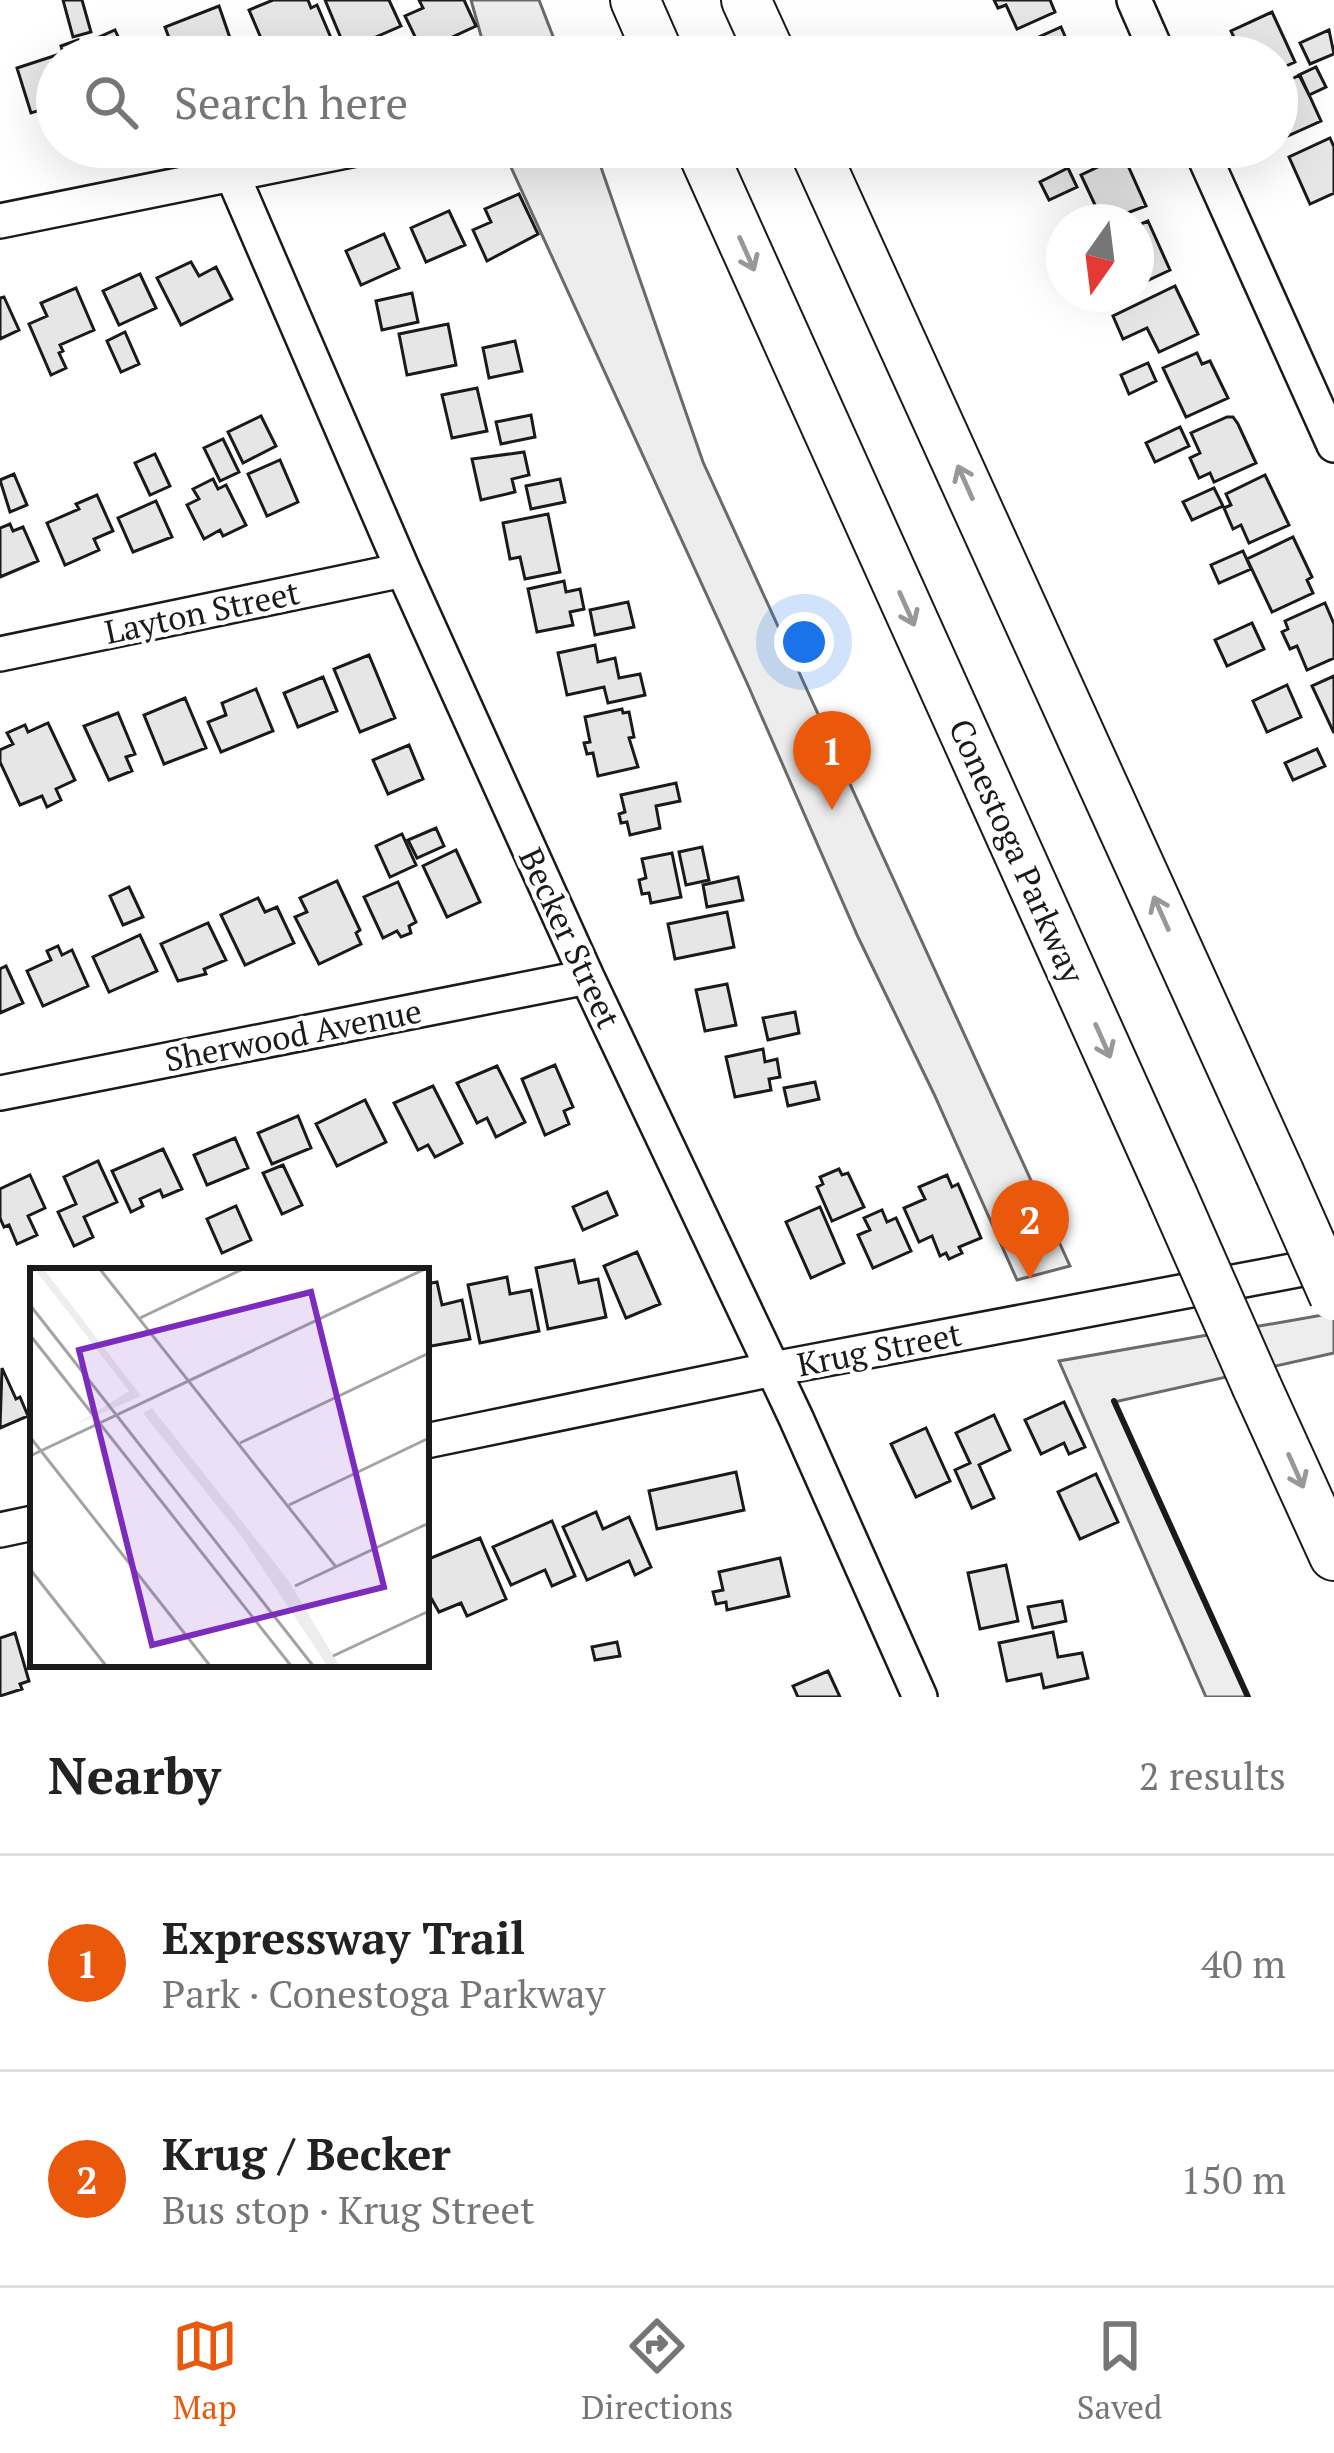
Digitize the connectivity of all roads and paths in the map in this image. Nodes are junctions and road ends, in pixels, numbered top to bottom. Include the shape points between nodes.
1 (635, 0) edge
2 (746, 0) edge
3 (1133, 0) edge
4 (651, 36) edge
5 (762, 36) edge
6 (1149, 36) edge
7 (262, 168) edge
8 (709, 168) edge
9 (823, 168) edge
10 (1209, 168) edge
11 (232, 174) junction
12 (0, 221) edge
13 (1334, 446) edge
14 (403, 570) junction
15 (0, 654) edge
16 (587, 977) junction
17 (0, 1094) edge
18 (1334, 1263) edge
19 (1334, 1296) edge
20 (773, 1369) junction
21 (429, 1440) edge
22 (30, 1524) edge
23 (0, 1530) edge
24 (1334, 1556) edge
25 (920, 1697) edge

1 - 4 highway
2 - 5 highway
3 - 6 street
7 - 11 street
8 -> 24 highway, Conestoga Parkway, bridge
19 -> 9 highway, bridge
10 - 13 street
11 - 12 street
11 - 14 street, Becker Street
14 - 15 street, Layton Street
14 - 16 street, Becker Street
16 - 17 street, Sherwood Avenue
16 - 20 street, Becker Street
18 - 20 street, Krug Street
20 - 21 street, Krug Street
20 - 25 street, Becker Street
22 - 23 street

